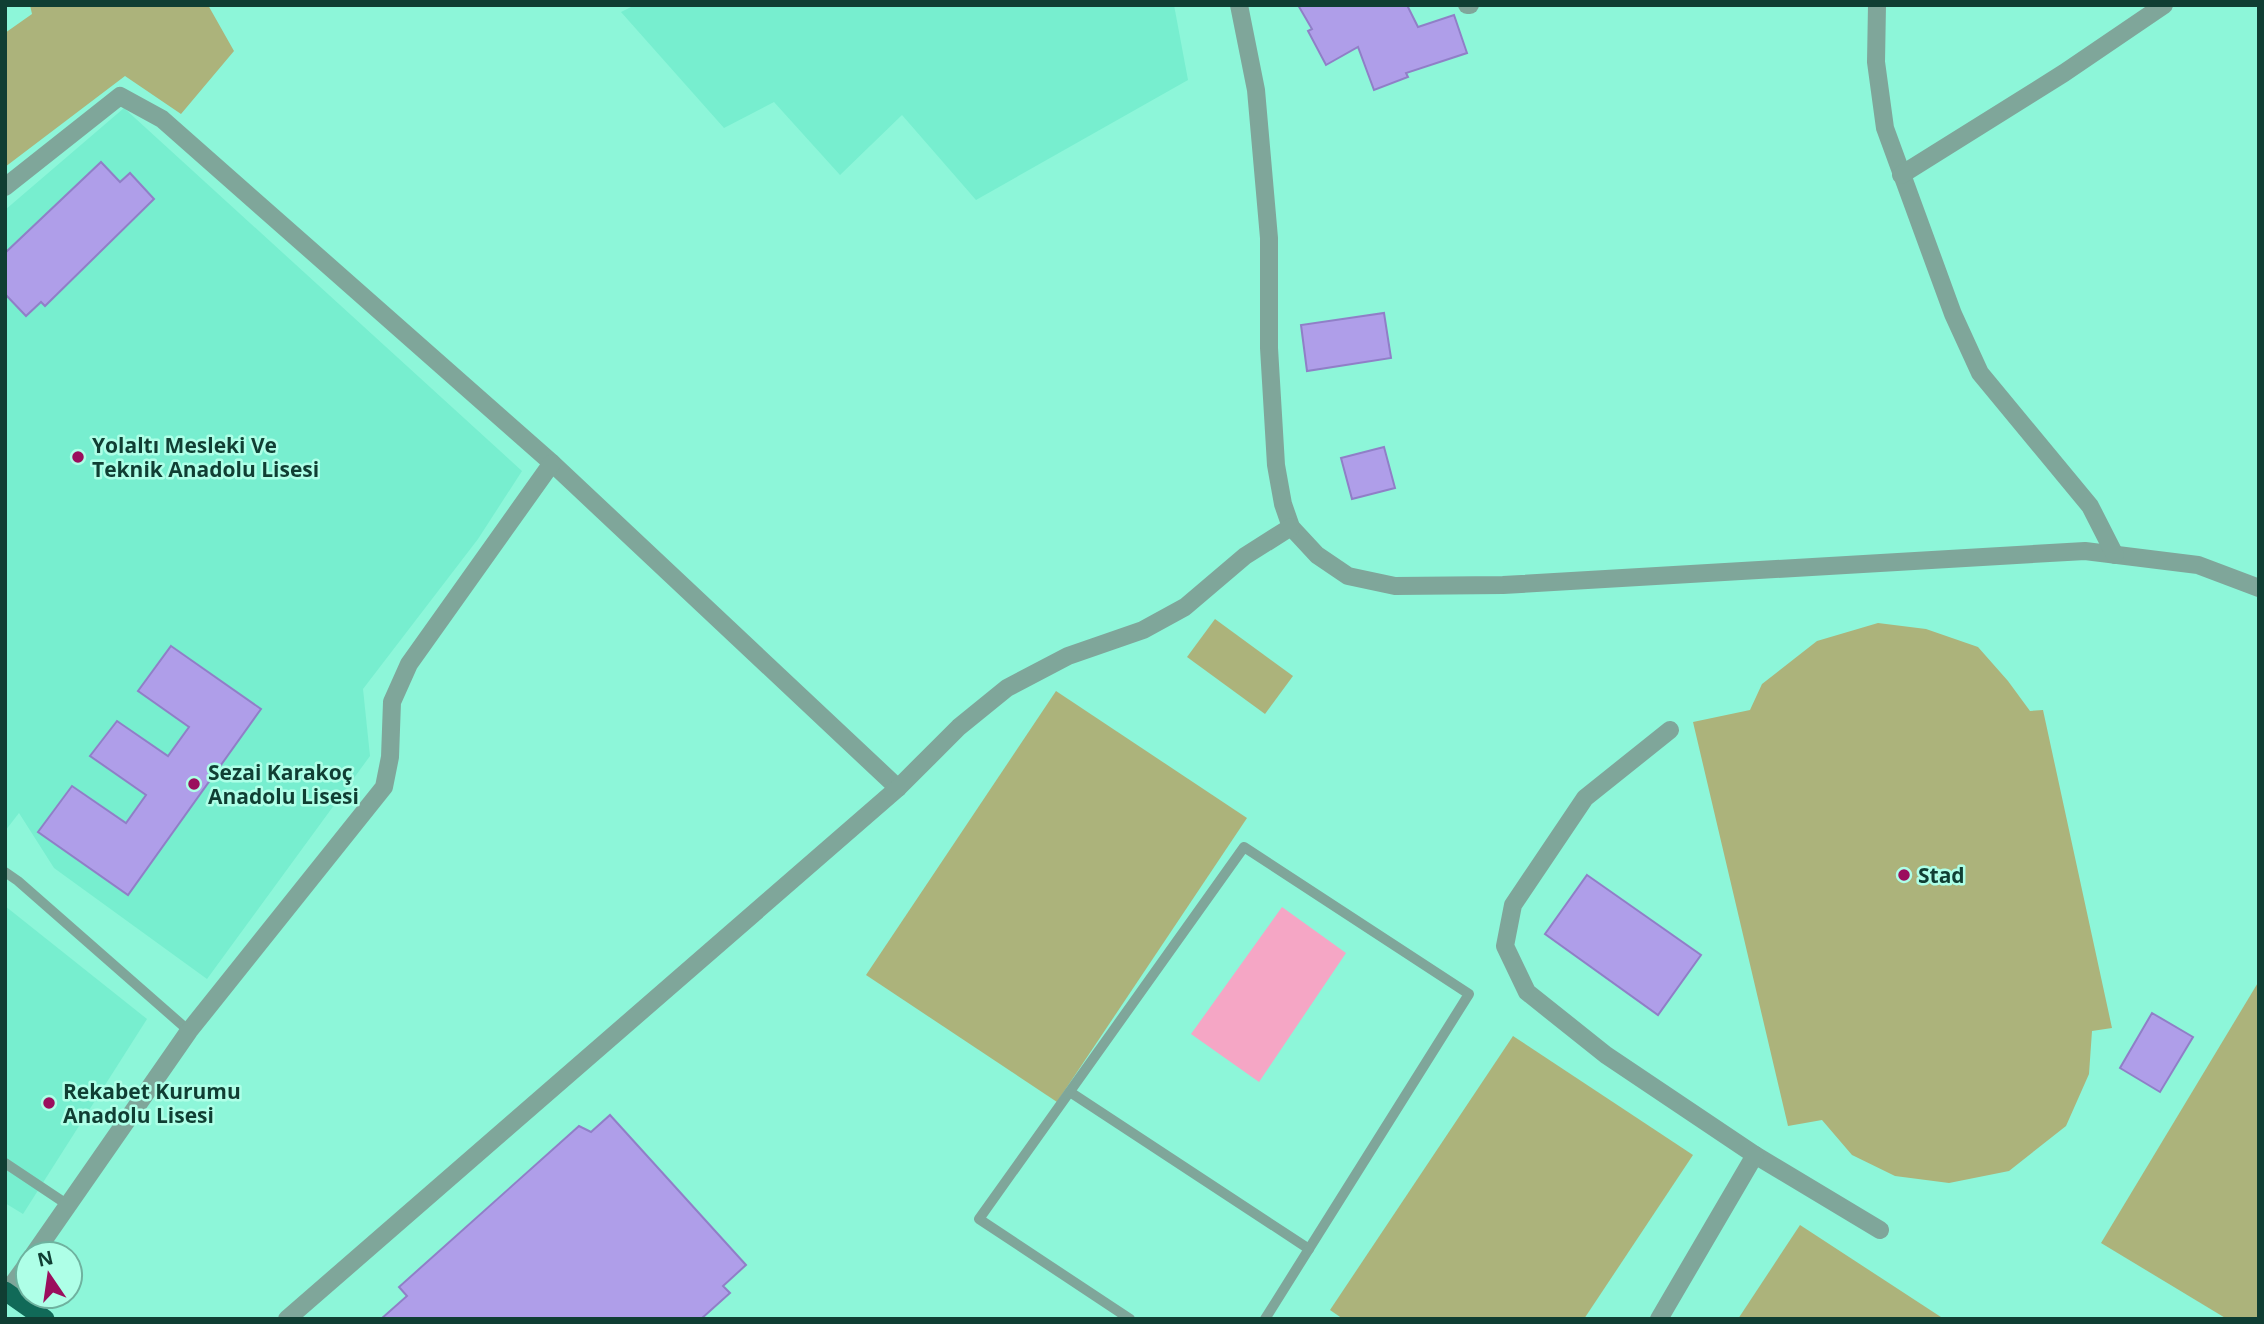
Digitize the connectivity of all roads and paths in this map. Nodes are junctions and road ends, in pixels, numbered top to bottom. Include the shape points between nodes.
1 (1239, 5) edge
2 (1877, 5) edge
3 (2164, 5) edge
4 (1901, 175) junction
5 (5, 187) edge
6 (552, 463) junction
7 (1291, 527) junction
8 (2115, 555) junction
9 (2259, 588) edge
10 (1670, 730) dead end
11 (898, 788) junction
12 (5, 872) edge
13 (189, 1031) junction
14 (1070, 1092) junction
15 (1755, 1154) junction
16 (5, 1163) edge
17 (68, 1206) junction
18 (1880, 1230) dead end
19 (44, 1240) edge
20 (1308, 1249) junction
21 (6, 1292) edge
22 (45, 1319) edge
23 (287, 1319) edge
24 (1130, 1319) edge
25 (1265, 1319) edge
26 (1659, 1319) edge

1 - 7 street via 1256,90 1269,238 1276,466
2 - 4 street via 1876,62 1885,128
3 - 4 street
4 - 8 street via 1980,373 2090,506
5 - 6 street via 120,96 162,119
6 - 11 street
6 - 13 street via 409,664 391,702 390,757 384,787
7 - 8 street via 1317,555 1348,576 1395,586 2085,551
7 - 11 street via 1245,556 1185,607 1143,630 1068,656 1007,688 958,727
8 - 9 street via 2198,565
10 - 15 street via 1584,797 1513,905 1504,946 1527,992 1606,1055
11 - 23 street
12 - 13 lane
13 - 17 street
14 - 20 lane
14 - 20 lane via 1244,847 1469,994
14 - 24 lane via 979,1219
15 - 18 street
15 - 26 street
16 - 17 lane
17 - 19 street
20 - 25 lane
21 - 22 highway

